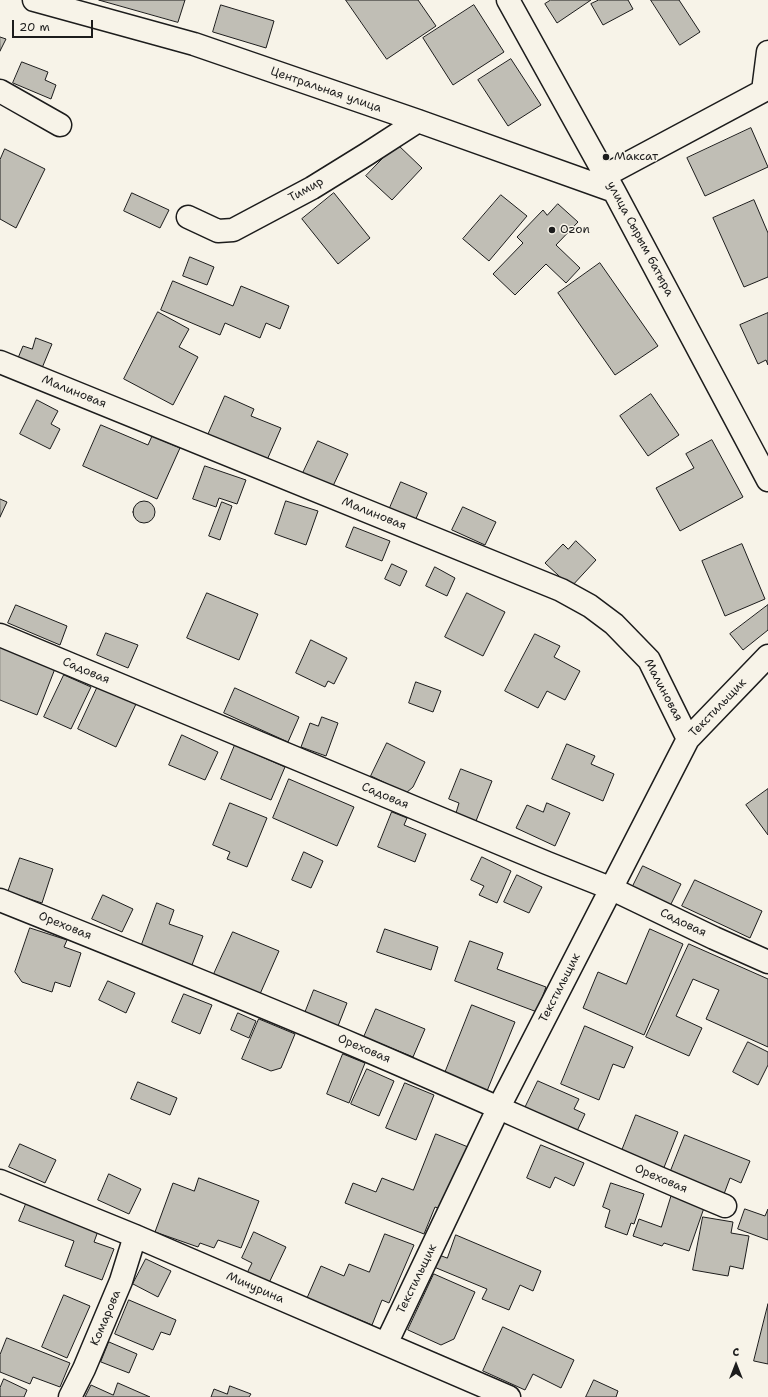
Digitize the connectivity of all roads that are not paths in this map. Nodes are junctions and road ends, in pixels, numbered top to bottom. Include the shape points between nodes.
1 (34, 0) edge
2 (508, 0) edge
3 (768, 52) edge
4 (0, 91) edge
5 (418, 121) junction
6 (60, 125) dead end
7 (610, 183) junction
8 (188, 217) dead end
9 (0, 362) edge
10 (768, 480) edge
11 (0, 635) edge
12 (768, 656) edge
13 (688, 739) junction
14 (610, 888) junction
15 (0, 900) edge
16 (768, 962) edge
17 (499, 1107) junction
18 (0, 1182) edge
19 (725, 1206) dead end
20 (135, 1236) junction
21 (386, 1344) junction
22 (70, 1397) edge
23 (509, 1397) edge

1 - 5 street, Центральная улица via 194,44
2 - 7 street, улица Сырым батыра
3 - 7 street via 763,91
4 - 6 street
5 - 7 street, Центральная улица
5 - 8 street, Тимир via 312,188 233,230 218,231
7 - 10 street, улица Сырым батыра
9 - 13 street, Малиновая via 561,590 590,606 614,624 649,660
11 - 14 street, Садовая
12 - 13 street, Текстильщик
13 - 14 street, Текстильщик
14 - 16 street, Садовая
14 - 17 street, Текстильщик
15 - 17 street, Ореховая
17 - 19 street, Ореховая
17 - 21 street, Текстильщик
18 - 20 street, Мичурина
20 - 21 street, Мичурина
20 - 22 street, Комарова via 121,1281
21 - 23 street, Мичурина

